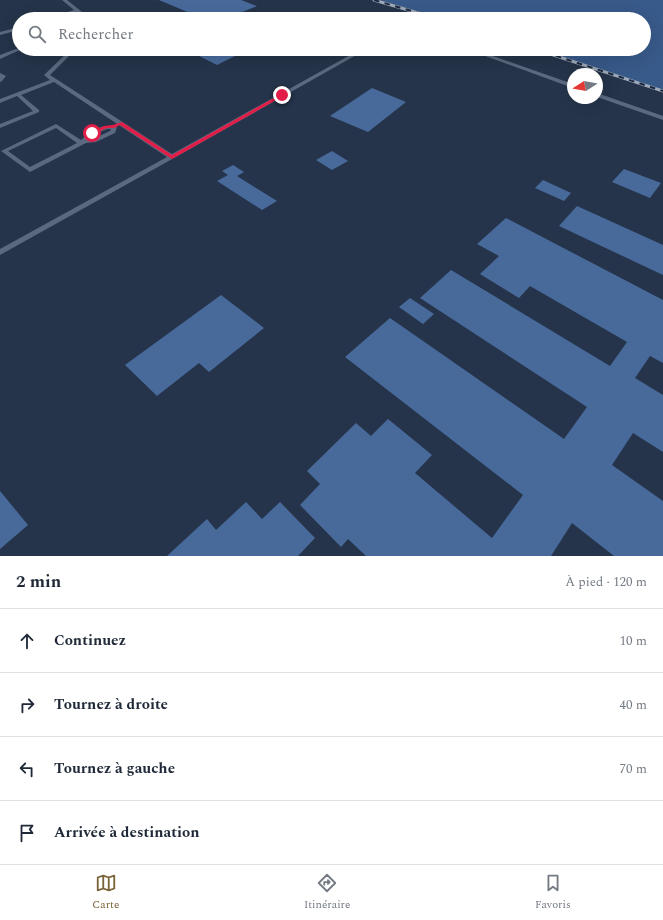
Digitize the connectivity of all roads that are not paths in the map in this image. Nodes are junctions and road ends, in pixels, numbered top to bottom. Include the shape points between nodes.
1 (64, 0) edge
2 (78, 10) junction
3 (72, 12) edge
4 (80, 12) edge
5 (12, 30) edge
6 (0, 34) edge
7 (12, 52) edge
8 (67, 56) edge
9 (352, 56) edge
10 (488, 56) edge
11 (0, 57) edge
12 (0, 75) edge
13 (0, 80) edge
14 (54, 80) junction
15 (567, 84) edge
16 (17, 94) junction
17 (603, 97) edge
18 (0, 101) edge
19 (663, 118) edge
20 (120, 123) junction
21 (0, 126) edge
22 (83, 142) junction
23 (172, 157) junction
24 (0, 252) edge

1 - 2 lane
2 - 3 lane
2 - 4 lane
5 - 6 lane
7 - 11 lane
8 - 14 lane via 47,75
9 - 23 lane
10 - 15 lane
12 - 13 lane
14 - 16 lane
14 - 20 lane
16 - 18 lane
16 - 21 lane via 37,111
17 - 19 lane
20 - 22 lane via 114,127 113,132 94,141
20 - 23 lane
22 - 22 lane via 30,170 4,151 56,126
23 - 24 lane

